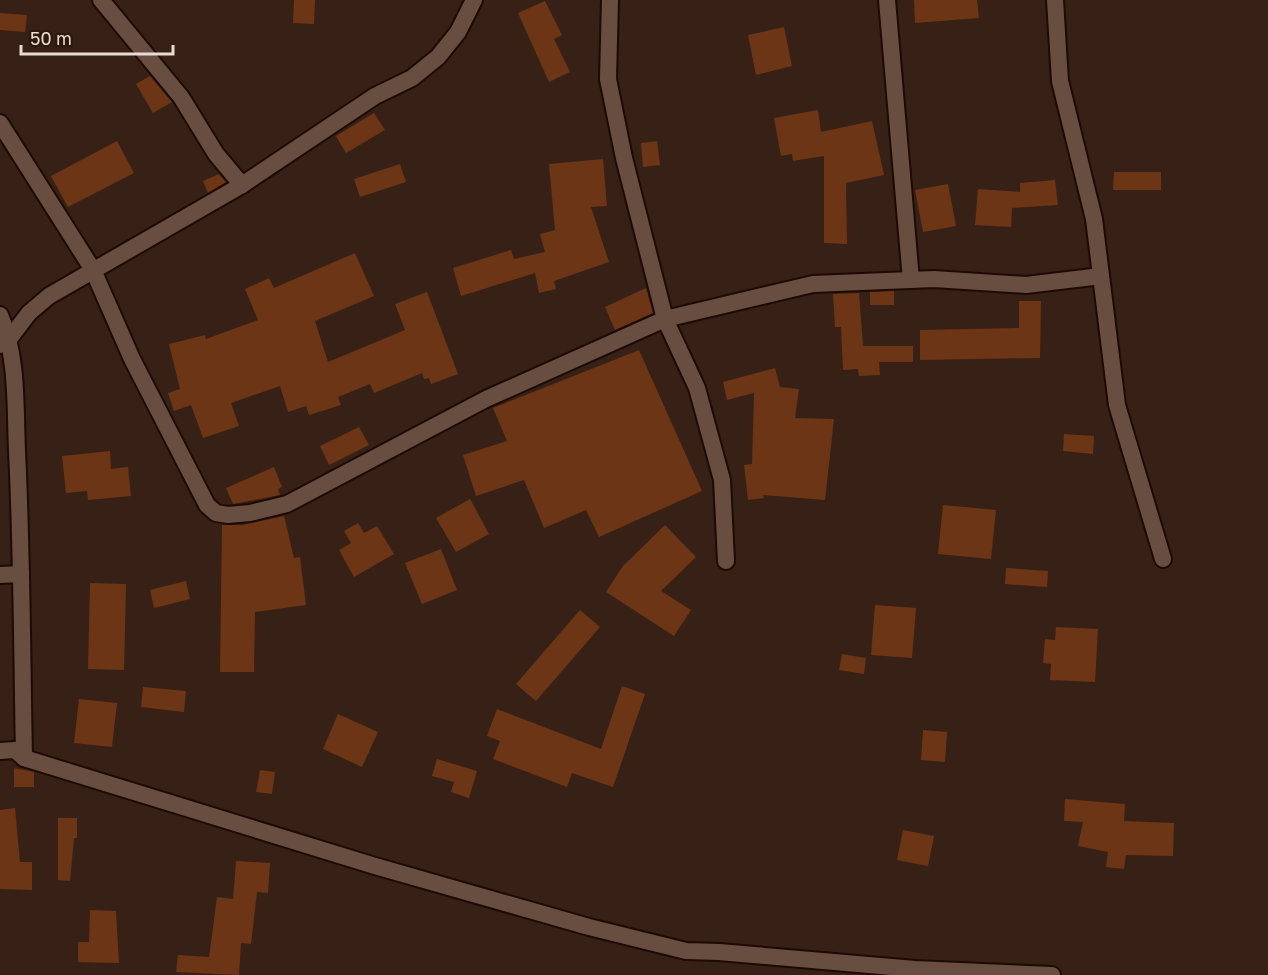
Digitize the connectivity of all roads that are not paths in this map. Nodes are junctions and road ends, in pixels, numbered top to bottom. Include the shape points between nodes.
1 (101, 0) edge
2 (474, 0) edge
3 (610, 0) edge
4 (886, 0) edge
5 (1055, 0) edge
6 (0, 123) edge
7 (242, 185) junction
8 (93, 270) junction
9 (1101, 276) junction
10 (911, 280) junction
11 (0, 315) edge
12 (665, 319) junction
13 (5, 341) edge
14 (1163, 560) dead end
15 (726, 561) dead end
16 (21, 574) junction
17 (0, 575) edge
18 (0, 751) edge
19 (24, 758) junction
20 (979, 973) edge
21 (1052, 975) edge

1 - 7 street via 181,97 216,154
2 - 7 street via 458,32 438,57 412,78 375,96
3 - 12 street via 608,79
4 - 10 street
5 - 9 street via 1060,81 1094,219
6 - 8 street
7 - 8 street
8 - 12 street via 132,359 200,494 216,513 228,515 286,504 486,399
8 - 13 street via 49,296
9 - 10 street via 1026,285
9 - 14 street via 1117,405
10 - 12 street via 813,284
11 - 13 street
12 - 15 street via 697,388 722,480
13 - 16 street
16 - 17 street
16 - 19 street
18 - 19 street via 15,750
19 - 20 street via 375,866 686,951
20 - 21 street

